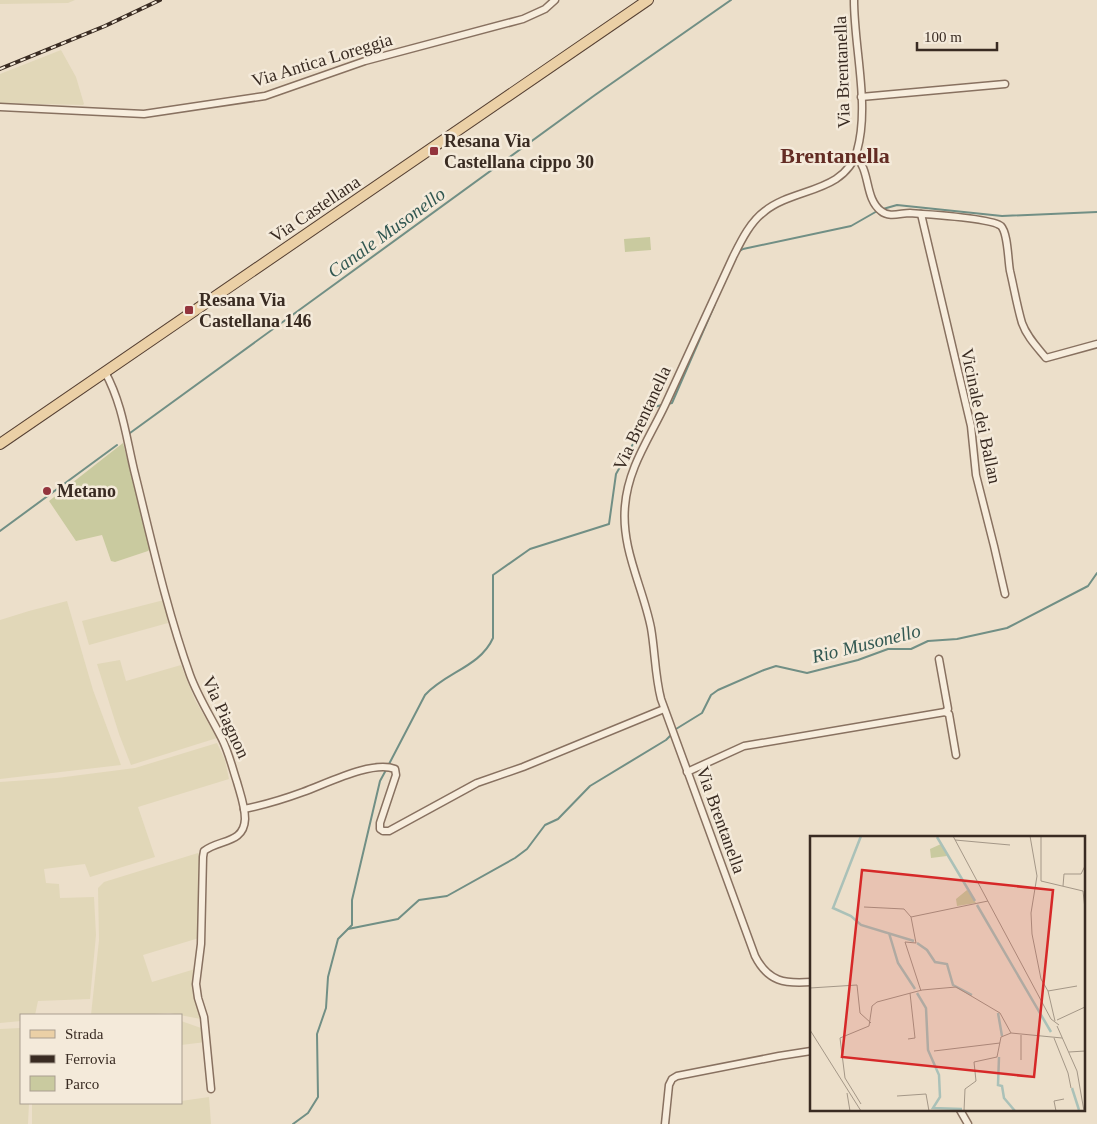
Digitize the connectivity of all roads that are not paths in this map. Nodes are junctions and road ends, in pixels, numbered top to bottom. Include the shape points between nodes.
1 (555, 0) edge
2 (648, 0) edge
3 (854, 0) edge
4 (1005, 84) dead end
5 (861, 97) junction
6 (0, 107) edge
7 (855, 156) junction
8 (921, 214) junction
9 (1097, 344) edge
10 (105, 372) junction
11 (0, 444) edge
12 (1005, 594) dead end
13 (939, 659) dead end
14 (664, 709) junction
15 (945, 712) junction
16 (956, 754) dead end
17 (687, 772) junction
18 (244, 810) junction
19 (810, 982) edge
20 (810, 1051) edge
21 (211, 1089) dead end
22 (961, 1112) edge
23 (665, 1124) edge
24 (968, 1124) edge

1 - 6 street, Via Antica Loreggia via 545,9 523,19 365,61 264,96 144,114
2 - 10 main road, Via Castellana
3 - 5 street, Via Brentanella
4 - 5 street
5 - 7 street, Via Brentanella via 860,138
7 - 8 street via 880,211 893,215
7 - 14 street, Via Brentanella via 843,173 829,183 765,210 745,234 630,476 624,508 625,536 648,618 657,684
8 - 9 street via 992,222 1000,226 1004,231 1023,325 1046,358
8 - 12 street, Vicinale dei Ballan via 971,426 976,475
10 - 11 main road, Via Castellana
10 - 18 street, Via Piagnon via 119,403 178,642 194,687 231,759
13 - 15 street via 948,709
14 - 17 street, Via Brentanella
14 - 18 street via 477,782 389,831 380,829 396,775 395,769 388,766 360,771
15 - 16 street via 949,714
15 - 17 street via 744,746
17 - 19 street, Via Brentanella via 758,962 768,974 780,981
18 - 21 street, Via Piagnon via 244,827 240,834 208,848 203,857 201,944 196,984 204,1017
20 - 23 street via 677,1076 669,1085
22 - 24 street

